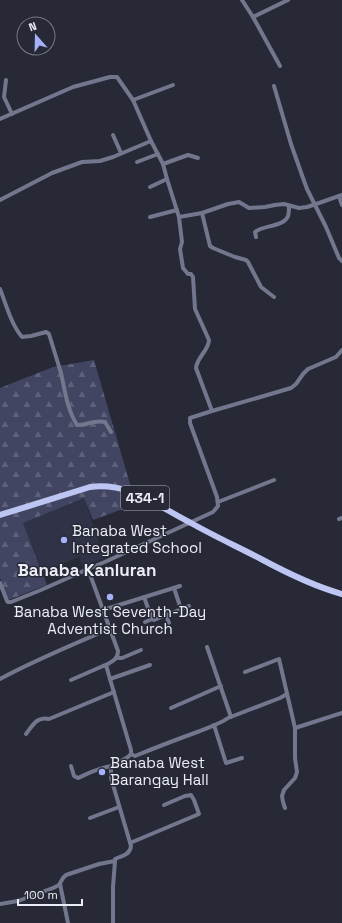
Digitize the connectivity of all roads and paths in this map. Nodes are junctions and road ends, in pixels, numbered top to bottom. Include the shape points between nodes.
1 (242, 0) edge
2 (288, 0) edge
3 (253, 17) junction
4 (280, 66) dead end
5 (6, 80) dead end
6 (173, 84) dead end
7 (274, 86) dead end
8 (133, 100) junction
9 (12, 114) junction
10 (0, 119) edge
11 (113, 135) dead end
12 (151, 141) junction
13 (121, 154) junction
14 (158, 154) junction
15 (198, 158) dead end
16 (137, 162) dead end
17 (163, 164) junction
18 (167, 179) junction
19 (150, 187) dead end
20 (340, 196) edge
21 (0, 200) edge
22 (315, 204) junction
23 (342, 205) edge
24 (289, 206) junction
25 (177, 210) junction
26 (202, 213) junction
27 (150, 217) dead end
28 (179, 217) junction
29 (256, 237) dead end
30 (342, 261) edge
31 (0, 289) edge
32 (274, 298) dead end
33 (342, 350) edge
34 (212, 411) junction
35 (111, 432) dead end
36 (274, 480) dead end
37 (218, 502) junction
38 (0, 515) edge
39 (190, 523) junction
40 (88, 568) junction
41 (0, 583) edge
42 (180, 586) dead end
43 (174, 588) junction
44 (342, 594) edge
45 (144, 597) junction
46 (189, 606) dead end
47 (181, 609) junction
48 (103, 610) junction
49 (166, 616) junction
50 (152, 619) junction
51 (145, 622) dead end
52 (169, 623) dead end
53 (109, 629) junction
54 (207, 647) dead end
55 (141, 650) dead end
56 (116, 658) junction
57 (150, 665) dead end
58 (106, 666) junction
59 (245, 672) dead end
60 (0, 679) edge
61 (110, 679) junction
62 (72, 680) dead end
63 (220, 686) junction
64 (114, 692) junction
65 (287, 694) junction
66 (171, 708) dead end
67 (342, 713) edge
68 (231, 717) junction
69 (214, 725) junction
70 (295, 728) junction
71 (26, 734) dead end
72 (131, 754) junction
73 (242, 758) dead end
74 (71, 766) dead end
75 (112, 766) junction
76 (164, 804) dead end
77 (119, 807) junction
78 (285, 808) dead end
79 (90, 818) dead end
80 (130, 843) junction
81 (115, 861) junction
82 (60, 884) junction
83 (0, 904) edge
84 (68, 923) edge
85 (113, 923) edge

1 - 3 street
2 - 3 street
3 - 4 street
5 - 9 street via 4,98
6 - 8 street
7 - 22 street via 292,149
8 - 9 street via 120,79 110,77 73,87
8 - 12 street
9 - 10 street
11 - 13 street
12 - 13 street
12 - 14 street
13 - 21 street via 100,161 82,162 52,173
14 - 16 street
14 - 17 street
15 - 17 street via 188,155
17 - 18 street
18 - 19 street
18 - 25 street
20 - 22 street
20 - 23 street
22 - 24 street via 299,208
22 - 30 street
24 - 26 street via 284,204 249,208 239,202
24 - 29 street via 288,217 284,221 258,229 255,232
25 - 27 street
25 - 28 street
26 - 28 street
26 - 32 street via 210,246 246,260 260,287
28 - 34 street via 183,268 193,277 195,309 209,340 196,362 196,368
31 - 35 street via 22,337 43,332 49,334 69,408 77,425 95,421 105,422
33 - 34 street via 336,357 308,369 291,388
34 - 37 street via 190,418 190,423
36 - 37 street
37 - 39 street via 213,512
38 - 39 main road, 434-1 via 98,486 118,488 137,494
39 - 40 street via 107,562
39 - 44 main road, 434-1 via 295,576
40 - 41 street via 11,602 6,601
40 - 48 street
42 - 43 street
43 - 45 street
43 - 47 street
45 - 48 street
45 - 50 street
46 - 47 street
47 - 49 street
48 - 53 street
49 - 50 street
49 - 52 street
50 - 51 street
53 - 56 street via 118,651
53 - 60 street
54 - 63 street
55 - 56 street
56 - 58 street
57 - 61 street
58 - 61 street
58 - 62 street
59 - 65 street via 279,659
61 - 64 street
63 - 66 street
63 - 68 street
64 - 71 street via 49,719 38,720
64 - 72 street
65 - 68 street
65 - 70 street
67 - 70 street
68 - 69 street
69 - 72 street via 135,756
69 - 73 street via 226,763
70 - 78 street via 295,758 298,772 284,790 282,796
72 - 75 street
74 - 75 street via 74,776 78,778
75 - 77 street via 111,778
76 - 80 street via 191,795 199,814
77 - 79 street
77 - 80 street
80 - 81 street via 128,853
81 - 82 street via 66,875
81 - 85 street
82 - 83 street via 18,901
82 - 84 street

